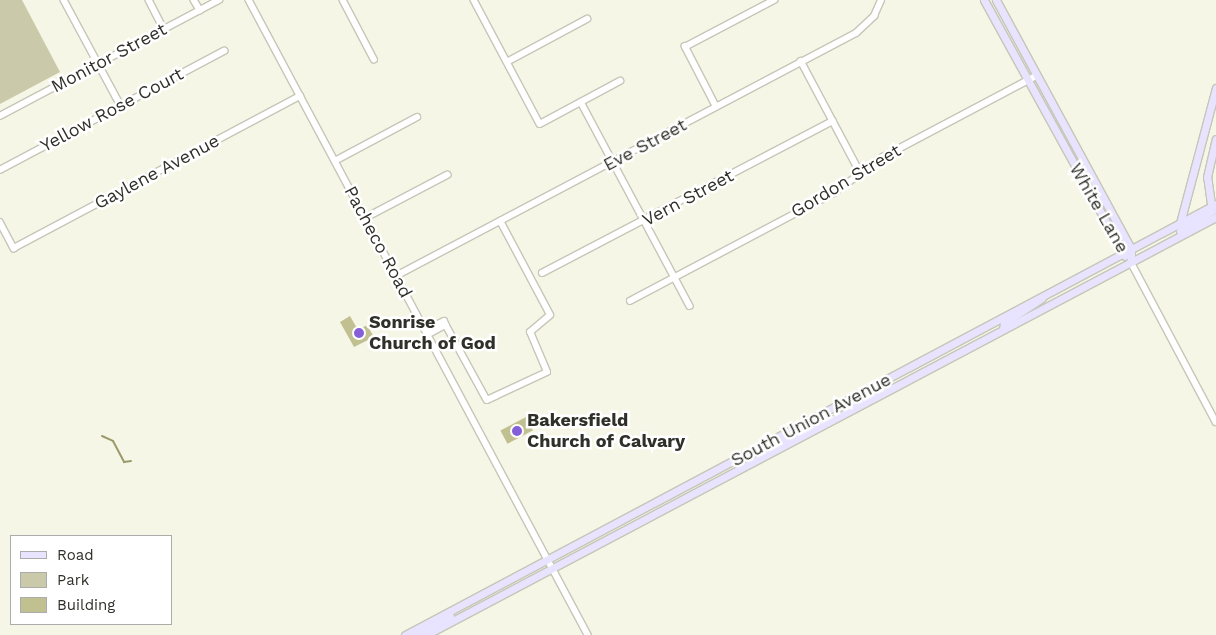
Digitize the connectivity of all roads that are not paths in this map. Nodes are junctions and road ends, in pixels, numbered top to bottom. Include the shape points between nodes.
1 (64, 0) edge
2 (149, 0) edge
3 (194, 0) edge
4 (219, 0) edge
5 (249, 0) edge
6 (343, 0) edge
7 (474, 0) edge
8 (774, 0) edge
9 (882, 0) edge
10 (984, 0) edge
11 (996, 0) edge
12 (200, 10) junction
13 (586, 19) dead end
14 (164, 29) junction
15 (224, 51) dead end
16 (374, 59) dead end
17 (507, 62) junction
18 (801, 62) junction
19 (99, 64) junction
20 (1036, 76) junction
21 (620, 81) dead end
22 (1026, 81) junction
23 (1216, 88) edge
24 (300, 96) junction
25 (581, 102) junction
26 (121, 106) junction
27 (716, 107) junction
28 (0, 116) edge
29 (417, 117) dead end
30 (833, 121) junction
31 (1216, 139) edge
32 (335, 161) junction
33 (613, 161) junction
34 (0, 170) edge
35 (861, 174) junction
36 (447, 175) dead end
37 (1214, 205) edge
38 (1216, 217) edge
39 (365, 218) junction
40 (645, 220) junction
41 (500, 221) junction
42 (0, 222) edge
43 (1180, 223) junction
44 (1171, 240) junction
45 (1131, 249) junction
46 (1123, 254) junction
47 (1131, 262) junction
48 (542, 273) dead end
49 (396, 276) junction
50 (675, 277) junction
51 (1044, 296) junction
52 (630, 301) dead end
53 (690, 306) dead end
54 (1003, 329) junction
55 (426, 333) junction
56 (964, 338) junction
57 (924, 371) junction
58 (887, 379) junction
59 (847, 412) junction
60 (808, 422) junction
61 (1216, 422) edge
62 (768, 454) junction
63 (550, 564) junction
64 (409, 635) edge
65 (426, 635) edge
66 (588, 635) edge

1 - 19 street
2 - 14 street
3 - 12 street
4 - 12 street, Monitor Street
5 - 24 street, Pacheco Road
6 - 16 street
7 - 17 street
8 - 27 street via 685,47
9 - 18 street, Eve Street via 863,28
10 - 22 main road, White Lane
11 - 20 main road, White Lane
12 - 14 street, Monitor Street
13 - 17 street
14 - 19 street, Monitor Street
15 - 26 street, Yellow Rose Court
17 - 25 street via 540,124
18 - 27 street, Eve Street
18 - 30 street
19 - 26 street
19 - 28 street, Monitor Street
20 - 22 street, Gordon Street
20 - 45 main road, White Lane
21 - 25 street
22 - 35 street, Gordon Street via 883,157
22 - 46 main road, White Lane
23 - 43 main road
24 - 32 street, Pacheco Road
24 - 42 street, Gaylene Avenue via 14,248
25 - 33 street
26 - 34 street, Yellow Rose Court
27 - 33 street, Eve Street
29 - 32 street
30 - 35 street
30 - 40 street, Vern Street
31 - 37 main road via 1206,177
32 - 39 street, Pacheco Road
33 - 40 street
33 - 41 street, Eve Street
35 - 50 street, Gordon Street via 834,193
36 - 39 street
37 - 43 main road, South Union Avenue
37 - 44 main road via 1210,213
38 - 44 main road, South Union Avenue
39 - 49 street, Pacheco Road
40 - 48 street, Vern Street
40 - 50 street
41 - 49 street, Eve Street
41 - 55 street via 550,315 530,332 548,372 487,400 446,325
43 - 45 main road, South Union Avenue
44 - 47 main road, South Union Avenue
45 - 46 main road, South Union Avenue
45 - 47 main road, White Lane
46 - 47 main road, White Lane
46 - 51 main road, South Union Avenue
47 - 54 main road, South Union Avenue
47 - 61 street
49 - 55 street, Pacheco Road
50 - 52 street, Gordon Street
50 - 53 street
51 - 54 main road via 1035,307 1004,323
51 - 56 main road, South Union Avenue
54 - 57 main road, South Union Avenue
55 - 63 street, Pacheco Road
56 - 57 main road via 965,344 929,362
56 - 58 main road, South Union Avenue
57 - 59 main road, South Union Avenue
58 - 59 main road via 879,389 846,406
58 - 60 main road, South Union Avenue
59 - 62 main road, South Union Avenue
60 - 62 main road via 808,427 773,446
60 - 63 main road, South Union Avenue
62 - 63 main road, South Union Avenue
63 - 64 main road, South Union Avenue via 463,604
63 - 65 main road, South Union Avenue
63 - 66 street, Pacheco Road

